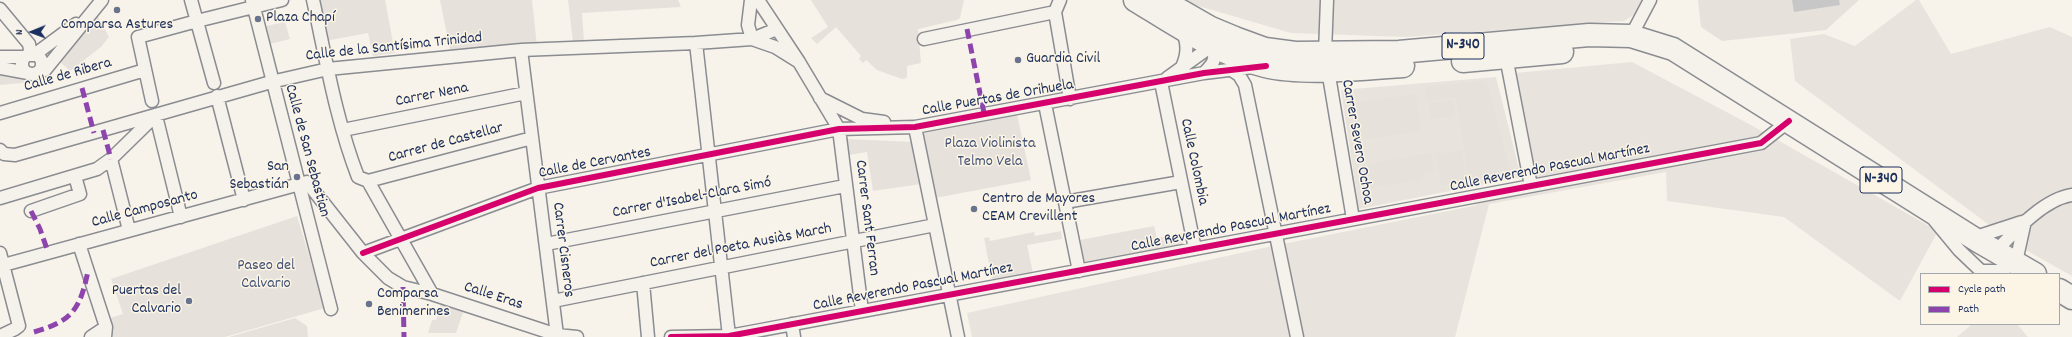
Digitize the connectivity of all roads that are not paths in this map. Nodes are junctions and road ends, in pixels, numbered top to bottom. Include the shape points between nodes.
1 (102, 0) edge
2 (191, 0) edge
3 (282, 0) edge
4 (313, 0) edge
5 (751, 0) edge
6 (758, 0) edge
7 (1060, 0) edge
8 (1134, 0) edge
9 (1162, 0) edge
10 (1327, 0) edge
11 (1650, 0) edge
12 (253, 4) edge
13 (0, 9) edge
14 (1055, 12) junction
15 (88, 15) junction
16 (197, 21) junction
17 (777, 29) junction
18 (1182, 29) junction
19 (1631, 36) junction
20 (1212, 37) junction
21 (752, 39) junction
22 (924, 39) dead end
23 (696, 43) junction
24 (521, 50) junction
25 (30, 55) junction
26 (0, 57) edge
27 (1266, 57) junction
28 (1517, 61) junction
29 (799, 62) junction
30 (1327, 62) junction
31 (1182, 67) junction
32 (0, 68) edge
33 (328, 69) junction
34 (1230, 69) junction
35 (145, 70) junction
36 (32, 73) junction
37 (1204, 73) junction
38 (1710, 74) junction
39 (271, 82) junction
40 (1161, 82) junction
41 (214, 83) dead end
42 (526, 93) junction
43 (217, 96) junction
44 (820, 98) junction
45 (1070, 99) junction
46 (152, 100) dead end
47 (1045, 104) junction
48 (0, 113) edge
49 (156, 116) junction
50 (862, 119) junction
51 (1789, 121) junction
52 (915, 127) junction
53 (839, 129) junction
54 (343, 130) junction
55 (532, 138) junction
56 (0, 150) edge
57 (709, 156) junction
58 (111, 159) junction
59 (75, 176) junction
60 (368, 181) junction
61 (1181, 182) junction
62 (298, 185) junction
63 (845, 186) junction
64 (1531, 186) junction
65 (538, 188) junction
66 (2072, 195) edge
67 (0, 198) edge
68 (244, 200) junction
69 (1912, 200) junction
70 (1065, 202) junction
71 (717, 210) junction
72 (31, 211) dead end
73 (180, 217) junction
74 (1353, 219) junction
75 (2025, 221) junction
76 (936, 226) junction
77 (129, 230) junction
78 (1276, 234) junction
79 (1973, 238) junction
80 (400, 239) junction
81 (853, 242) junction
82 (79, 244) junction
83 (546, 244) junction
84 (1195, 249) junction
85 (1996, 251) junction
86 (363, 253) junction
87 (1, 261) edge
88 (2016, 262) junction
89 (722, 267) junction
90 (1079, 270) junction
91 (2033, 273) edge
92 (643, 283) junction
93 (2060, 291) edge
94 (432, 294) junction
95 (948, 295) junction
96 (2072, 298) edge
97 (553, 301) junction
98 (331, 309) dead end
99 (862, 311) junction
100 (792, 324) junction
101 (106, 332) edge
102 (557, 335) junction
103 (0, 336) edge
104 (729, 336) junction
105 (91, 337) edge
106 (577, 337) edge
107 (648, 337) edge
108 (671, 337) edge
109 (794, 337) edge
110 (958, 337) edge
111 (1297, 337) edge

1 - 15 street
2 - 16 street
3 - 12 street
4 - 33 street
5 - 21 street via 748,25
6 - 17 street
7 - 14 street
8 - 18 highway, N-340
9 - 20 highway, N-340
10 - 30 street, Carrer Severo Ochoa
11 - 19 street
12 - 16 street
12 - 39 street, Calle de San Sebastian
13 - 25 street via 29,44
14 - 22 street
14 - 45 street
15 - 25 street
15 - 36 street via 45,70
16 - 35 street via 138,37
16 - 41 street
17 - 21 street
17 - 29 street
18 - 20 highway, N-340
18 - 31 street via 1187,46 1187,57
19 - 30 highway, N-340 via 1589,35 1399,52
19 - 38 highway, N-340 via 1673,49
20 - 27 highway, N-340
20 - 31 street, Calle Puertas de Orihuela
20 - 37 street via 1216,57
21 - 23 street, Calle de la Santísima Trinidad
21 - 29 street, Calle de la Santísima Trinidad via 775,47
23 - 24 street, Calle de la Santísima Trinidad
23 - 57 street
24 - 33 street, Calle de la Santísima Trinidad
24 - 42 street, Carrer Cisneros
25 - 26 street
25 - 36 street via 41,60 42,66
27 - 30 highway, N-340 via 1295,53
27 - 34 street, Calle Puertas de Orihuela
28 - 30 highway, N-340 via 1486,59 1397,67
28 - 38 highway, N-340 via 1589,50 1629,50 1672,57
28 - 64 street
29 - 44 street
30 - 74 street, Carrer Severo Ochoa
31 - 40 street, Calle Puertas de Orihuela
32 - 36 street
33 - 39 street, Calle de la Santísima Trinidad
33 - 54 street
34 - 37 street, Calle Puertas de Orihuela
34 - 78 street via 1239,75 1245,85
35 - 46 street
35 - 48 street, Calle de Ribera
37 - 40 street, Calle Puertas de Orihuela
38 - 51 highway, N-340
39 - 43 street, Calle de la Santísima Trinidad
39 - 62 street, Calle de San Sebastian
40 - 45 street, Calle Puertas de Orihuela
40 - 61 street, Calle Colombia
42 - 54 street, Carrer Nena
42 - 55 street, Carrer Cisneros
43 - 49 street, Calle de la Santísima Trinidad
43 - 68 street
44 - 50 street, Calle Puertas de Orihuela
44 - 53 street
45 - 47 street, Calle Puertas de Orihuela
47 - 52 street, Calle Puertas de Orihuela
47 - 70 street
49 - 56 street, Calle de la Santísima Trinidad via 15,155 4,154
49 - 58 street
49 - 73 street
50 - 52 street, Calle Puertas de Orihuela
50 - 53 street
51 - 64 street, Calle Reverendo Pascual Martínez via 1761,143
51 - 69 highway, N-340
52 - 53 street, Calle Puertas de Orihuela
52 - 76 street
53 - 57 street, Calle de Cervantes
53 - 63 street, Carrer Sant Ferran
54 - 60 street via 358,177
55 - 60 street, Carrer de Castellar
55 - 65 street, Carrer Cisneros
57 - 65 street, Calle de Cervantes
57 - 71 street
58 - 59 street via 97,169
58 - 77 street
59 - 67 street
59 - 72 street via 80,194
60 - 80 street
61 - 70 street
61 - 84 street, Calle Colombia
62 - 68 street, Calle Camposanto
62 - 86 street, Calle Eras via 307,182
62 - 98 street, Calle de San Sebastian
63 - 71 street, Carrer d'Isabel-Clara Simó
63 - 81 street, Carrer Sant Ferran
64 - 74 street, Calle Reverendo Pascual Martínez
65 - 80 street, Calle de Cervantes
65 - 83 street, Carrer Cisneros
66 - 75 street via 2063,196
68 - 73 street, Calle Camposanto
69 - 79 highway, N-340
69 - 88 street via 1981,271 2001,271
70 - 90 street
71 - 83 street, Carrer d'Isabel-Clara Simó
71 - 89 street
73 - 77 street, Calle Camposanto
74 - 78 street, Calle Reverendo Pascual Martínez
75 - 79 street
75 - 85 street
75 - 88 street
76 - 81 street, Carrer del Poeta Ausiàs March
76 - 95 street
77 - 82 street, Calle Camposanto
78 - 84 street, Calle Reverendo Pascual Martínez
78 - 111 street
79 - 85 highway, N-340
80 - 86 street, Calle de Cervantes
80 - 94 street
81 - 89 street, Carrer del Poeta Ausiàs March
81 - 99 street, Carrer Sant Ferran
82 - 87 street, Calle Camposanto
82 - 101 street
83 - 97 street, Carrer Cisneros
84 - 90 street, Calle Reverendo Pascual Martínez
85 - 88 highway, N-340
86 - 94 street, Calle Eras via 388,278 403,287
87 - 103 street via 18,326
88 - 91 highway, N-340
89 - 92 street, Carrer del Poeta Ausiàs March
89 - 104 street
90 - 95 street, Calle Reverendo Pascual Martínez
92 - 97 street, Carrer del Poeta Ausiàs March
92 - 107 street
93 - 96 highway
94 - 102 street, Calle Eras
95 - 99 street, Calle Reverendo Pascual Martínez
95 - 110 street
97 - 102 street, Carrer Cisneros
99 - 100 street, Calle Reverendo Pascual Martínez
100 - 104 street, Calle Reverendo Pascual Martínez
100 - 109 street
101 - 105 street
102 - 106 street
104 - 108 street, Calle Reverendo Pascual Martínez

